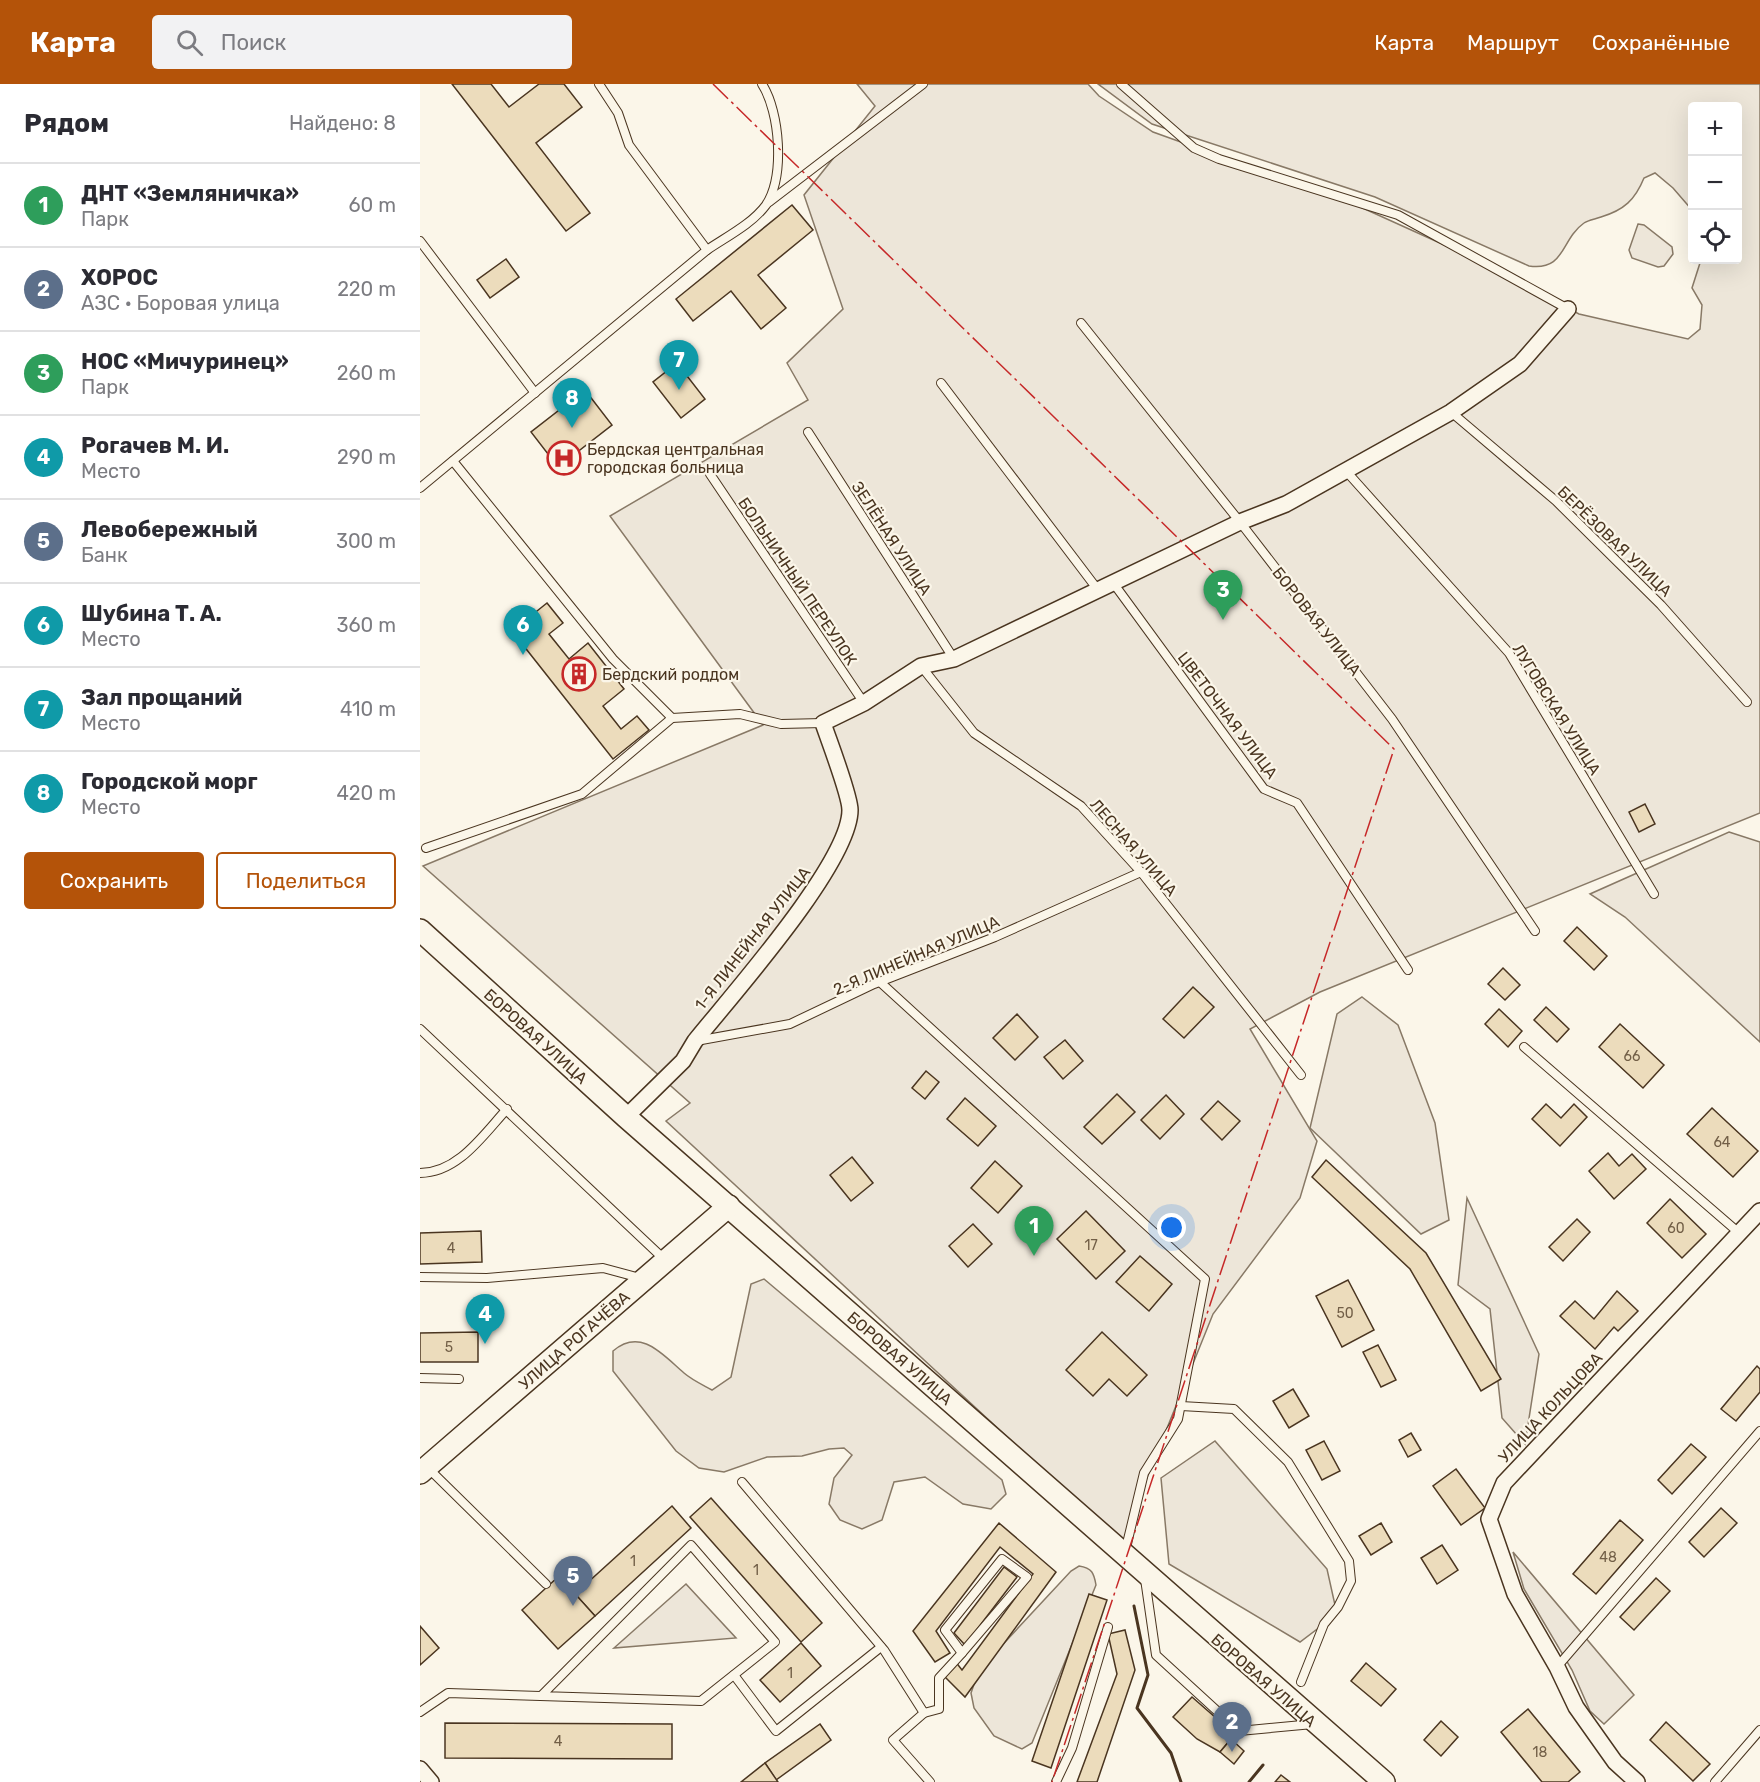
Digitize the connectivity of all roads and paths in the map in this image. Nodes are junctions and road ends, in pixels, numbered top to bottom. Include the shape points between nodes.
1 (599, 84) edge
2 (762, 84) edge
3 (923, 84) edge
4 (1120, 84) edge
5 (765, 205) junction
6 (420, 241) edge
7 (707, 250) junction
8 (1568, 309) joint
9 (1081, 323) dead end
10 (941, 383) dead end
11 (535, 393) junction
12 (1451, 412) junction
13 (808, 432) dead end
14 (453, 461) junction
15 (1346, 471) junction
16 (710, 474) dead end
17 (420, 488) edge
18 (1240, 522) junction
19 (1114, 584) junction
20 (1098, 591) junction
21 (954, 659) junction
22 (921, 666) junction
23 (1747, 702) dead end
24 (864, 703) junction
25 (672, 718) junction
26 (823, 723) junction
27 (426, 848) dead end
28 (1141, 872) junction
29 (1654, 894) dead end
30 (420, 930) edge
31 (1535, 931) dead end
32 (1408, 970) dead end
33 (880, 982) junction
34 (420, 1029) edge
35 (695, 1041) junction
36 (1524, 1047) dead end
37 (1301, 1075) dead end
38 (507, 1109) junction
39 (626, 1117) junction
40 (420, 1173) edge
41 (729, 1206) junction
42 (1760, 1211) edge
43 (1738, 1232) junction
44 (666, 1261) junction
45 (420, 1277) edge
46 (645, 1279) junction
47 (420, 1378) edge
48 (459, 1379) dead end
49 (1181, 1406) junction
50 (1760, 1431) edge
51 (423, 1470) edge
52 (742, 1482) dead end
53 (1124, 1556) junction
54 (1144, 1574) junction
55 (546, 1584) dead end
56 (1108, 1627) dead end
57 (881, 1647) junction
58 (962, 1653) junction
59 (1557, 1667) junction
60 (734, 1675) junction
61 (1301, 1682) dead end
62 (541, 1696) junction
63 (420, 1712) edge
64 (924, 1713) junction
65 (1314, 1724) junction
66 (1760, 1730) edge
67 (420, 1769) edge
68 (431, 1782) edge
69 (930, 1782) edge
70 (1056, 1782) edge
71 (1384, 1782) edge
72 (1637, 1782) edge
73 (1715, 1782) edge

1 - 7 lane via 618,113 629,145
2 - 5 lane via 771,104 778,148 775,182
3 - 5 lane
4 - 8 lane via 1194,148 1398,215
5 - 7 lane
6 - 11 lane
7 - 11 lane
8 - 12 street via 1520,364
9 - 18 lane, БОРОВАЯ УЛИЦА
10 - 20 lane
11 - 14 lane
12 - 15 street
12 - 23 lane, БЕРЁЗОВАЯ УЛИЦА via 1556,501 1660,605
13 - 21 lane, ЗЕЛЁНАЯ УЛИЦА
14 - 17 lane
14 - 25 lane via 613,659
15 - 18 street via 1286,504
15 - 29 lane, ЛУГОВСКАЯ УЛИЦА via 1509,653
16 - 24 lane, БОЛЬНИЧНЫЙ ПЕРЕУЛОК
18 - 19 street
18 - 31 lane, БОРОВАЯ УЛИЦА via 1392,719
19 - 20 street
19 - 32 lane, ЦВЕТОЧНАЯ УЛИЦА via 1264,789 1297,803
20 - 21 street
21 - 22 street
22 - 24 street
22 - 28 lane, ЛЕСНАЯ УЛИЦА via 974,733 1081,806
24 - 26 street
25 - 26 lane via 740,714 781,724
25 - 27 lane via 582,794
26 - 35 street, 1-Я ЛИНЕЙНАЯ УЛИЦА via 851,809 846,831 820,884
28 - 33 lane, 2-Я ЛИНЕЙНАЯ УЛИЦА via 995,937
28 - 37 lane, ЛЕСНАЯ УЛИЦА
30 - 39 street, БОРОВАЯ УЛИЦА
33 - 35 lane, 2-Я ЛИНЕЙНАЯ УЛИЦА via 790,1024
33 - 49 lane via 1205,1279
34 - 38 lane
35 - 39 street, 1-Я ЛИНЕЙНАЯ УЛИЦА via 683,1061
36 - 43 lane
38 - 40 lane via 453,1165 433,1173
38 - 44 lane
39 - 41 street, БОРОВАЯ УЛИЦА
41 - 44 street, УЛИЦА РОГАЧЁВА
41 - 53 street, БОРОВАЯ УЛИЦА
42 - 43 street, УЛИЦА КОЛЬЦОВА
43 - 59 street, УЛИЦА КОЛЬЦОВА via 1504,1483 1490,1519 1515,1594
44 - 46 street, УЛИЦА РОГАЧЁВА
45 - 46 lane via 487,1278 603,1268
46 - 51 street, УЛИЦА РОГАЧЁВА
47 - 48 lane
49 - 53 lane via 1178,1419 1144,1473
49 - 61 lane via 1234,1409 1288,1462 1349,1561 1351,1581 1324,1624
50 - 59 lane
51 - 55 lane
52 - 57 lane
53 - 54 street, БОРОВАЯ УЛИЦА
54 - 65 street, БОРОВАЯ УЛИЦА
54 - 65 lane via 1156,1655 1239,1731
56 - 70 lane via 1072,1748
57 - 60 lane via 777,1731
57 - 64 lane
58 - 58 lane via 945,1630 1002,1559 1027,1577
58 - 64 lane via 939,1678 939,1709
59 - 72 street, УЛИЦА КОЛЬЦОВА via 1576,1707 1615,1762
60 - 62 lane via 701,1701
60 - 62 lane via 775,1642 691,1545
62 - 63 lane via 448,1693
64 - 69 lane via 893,1740
65 - 71 street, БОРОВАЯ УЛИЦА
66 - 73 lane
67 - 68 street

